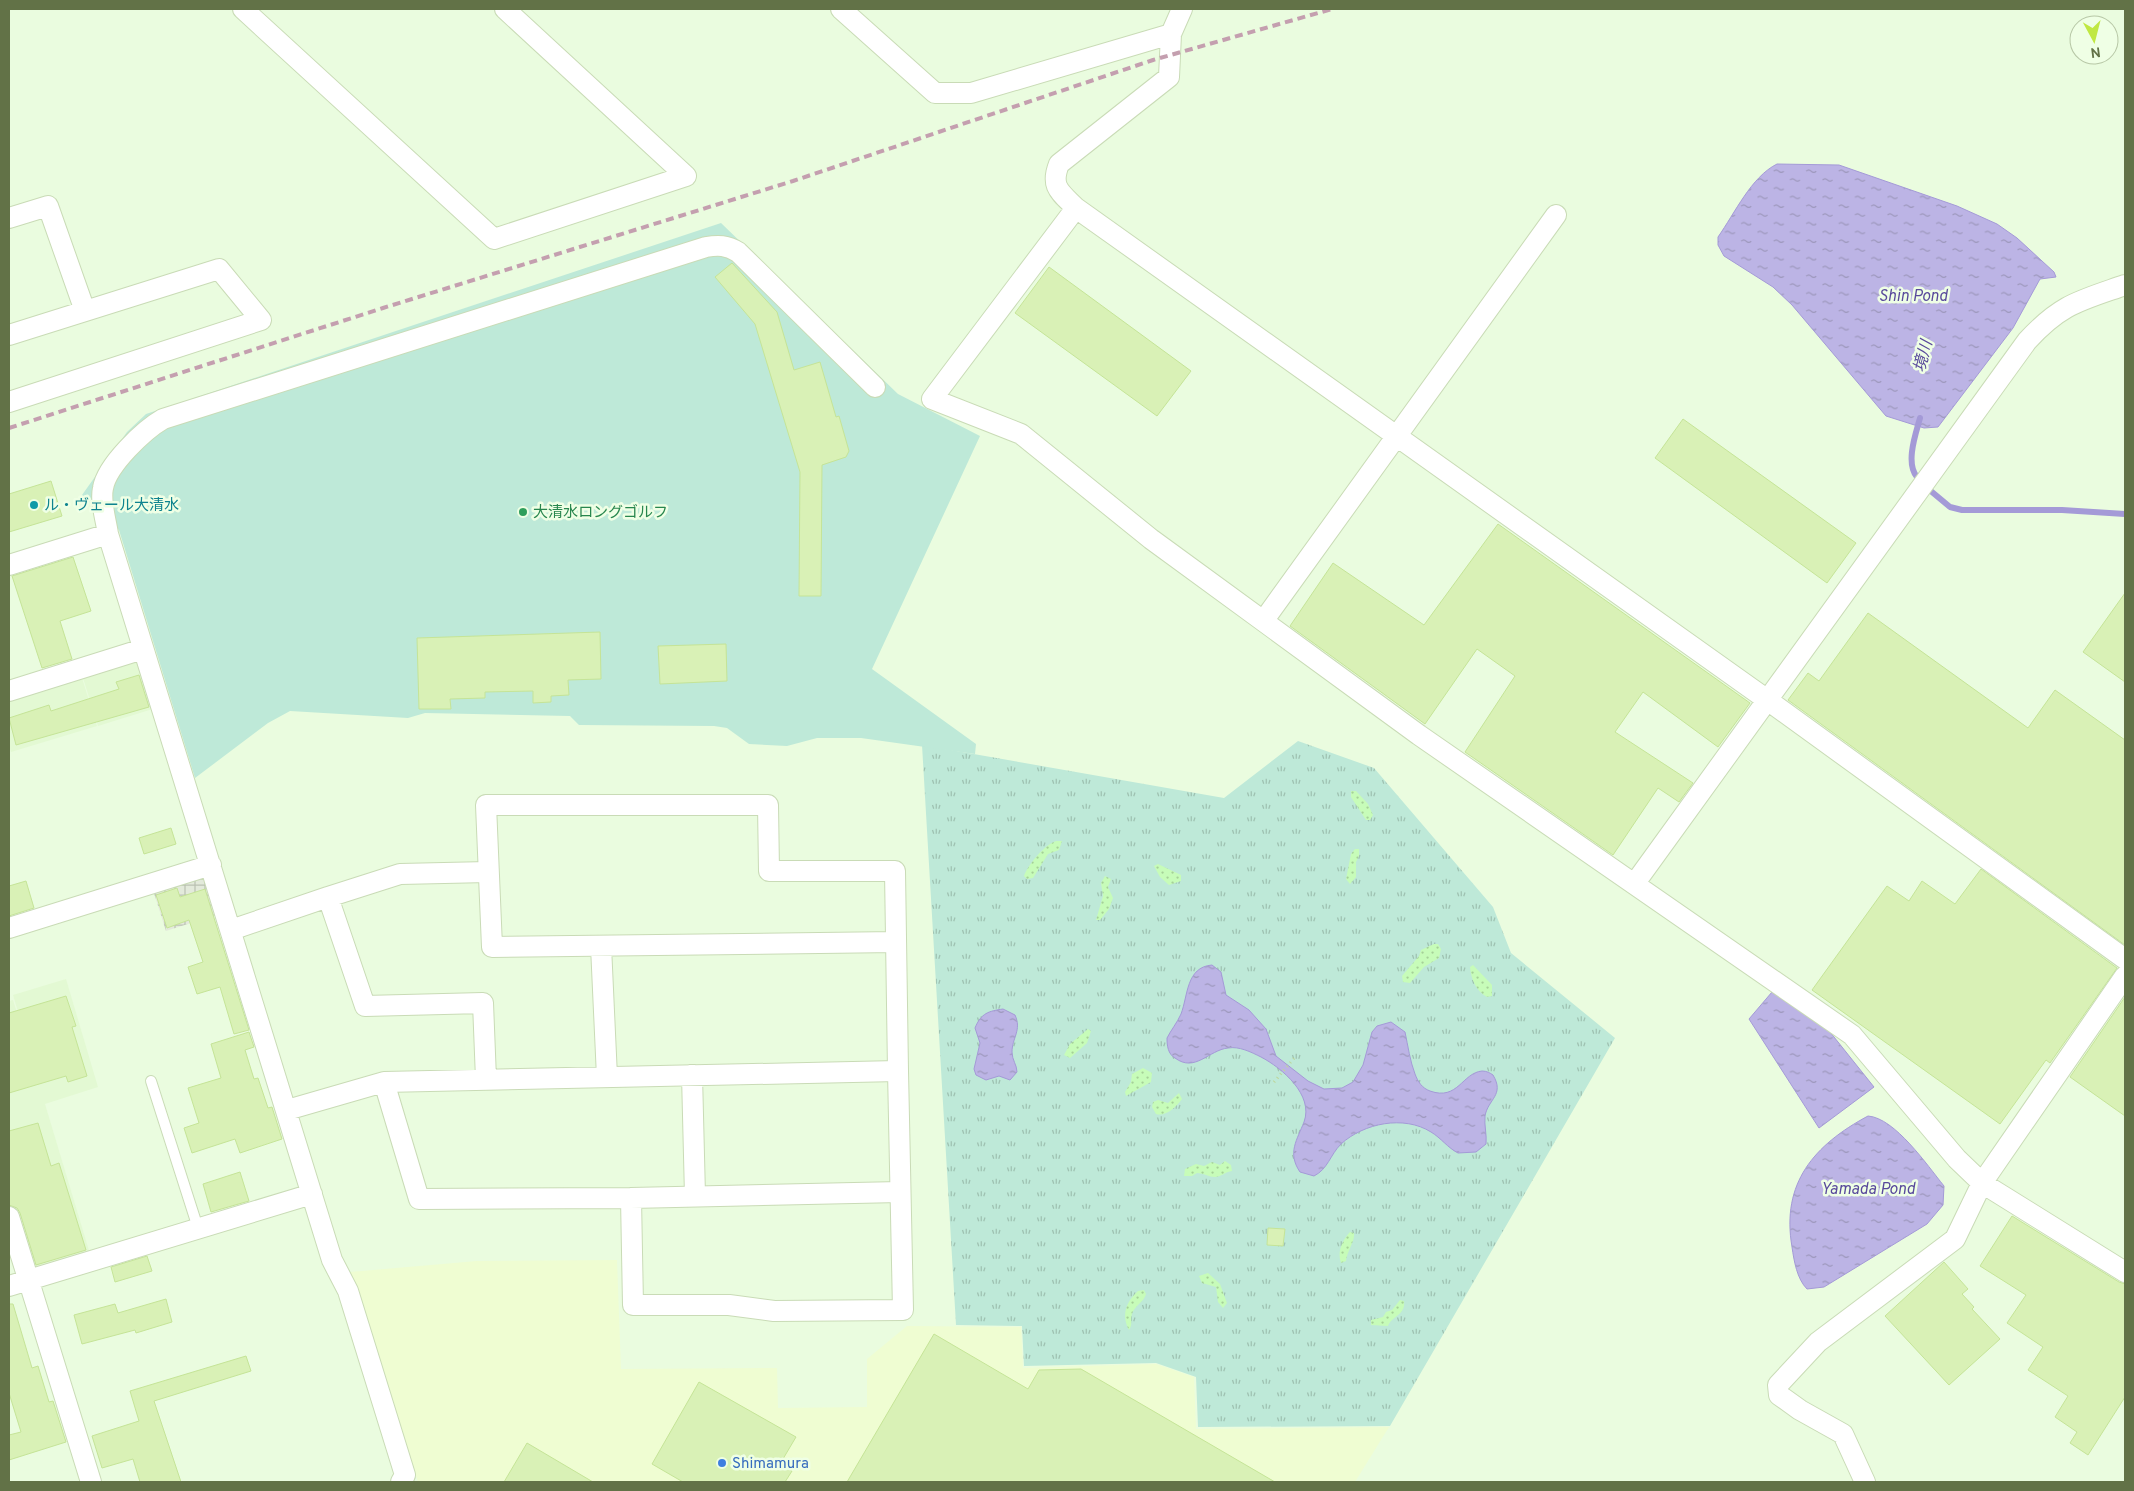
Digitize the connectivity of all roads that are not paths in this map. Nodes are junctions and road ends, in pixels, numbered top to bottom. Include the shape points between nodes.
1 (242, 9) edge
2 (505, 9) edge
3 (841, 9) edge
4 (1182, 9) edge
5 (1171, 34) junction
6 (1076, 208) junction
7 (1556, 215) dead end
8 (9, 218) edge
9 (2125, 286) edge
10 (85, 311) junction
11 (9, 335) edge
12 (874, 387) dead end
13 (9, 402) edge
14 (1396, 437) junction
15 (108, 534) junction
16 (9, 565) edge
17 (1264, 620) junction
18 (143, 649) junction
19 (9, 691) edge
20 (1766, 700) junction
21 (211, 865) junction
22 (488, 872) junction
23 (1635, 883) junction
24 (328, 897) junction
25 (9, 928) edge
26 (231, 930) junction
27 (896, 942) junction
28 (601, 946) junction
29 (2125, 959) edge
30 (2125, 976) edge
31 (898, 1071) junction
32 (692, 1075) junction
33 (607, 1077) junction
34 (486, 1080) junction
35 (151, 1081) dead end
36 (384, 1082) junction
37 (287, 1110) junction
38 (1982, 1183) junction
39 (900, 1192) junction
40 (312, 1194) junction
41 (695, 1196) junction
42 (631, 1198) junction
43 (9, 1217) edge
44 (198, 1228) junction
45 (2125, 1272) edge
46 (18, 1283) edge
47 (91, 1482) edge
48 (401, 1482) edge
49 (1865, 1482) edge

1 - 2 street via 494,239 686,176
3 - 5 street via 935,93 971,93
4 - 5 street
5 - 6 street via 1168,78 1059,164 1055,175 1057,189
6 - 14 street
6 - 17 street via 932,399 1021,434 1151,539
7 - 14 street
8 - 10 street via 48,206
9 - 20 street via 2070,304 2046,320 2027,341
10 - 11 street
10 - 13 street via 219,269 261,320
12 - 15 street via 738,252 719,245 699,248 164,419 149,427 111,468 106,478 102,498
14 - 17 street
14 - 20 street
15 - 16 street
15 - 18 street
17 - 23 street via 1419,735
18 - 19 street
18 - 21 street
20 - 23 street
20 - 29 street
21 - 25 street
21 - 26 street
22 - 24 street via 400,874
22 - 27 street via 486,805 768,805 769,871 895,871
22 - 28 street via 492,947
23 - 38 street via 1852,1035 1956,1159
24 - 26 street
24 - 34 street via 365,1006 483,1003
26 - 37 street
27 - 28 street
27 - 31 street
28 - 33 street
30 - 38 street
31 - 32 street
31 - 39 street
32 - 33 street
32 - 41 street
33 - 34 street
34 - 36 street
35 - 44 lane
36 - 37 street
36 - 42 street via 419,1198
37 - 40 street
38 - 45 street
38 - 49 street via 1955,1239 1818,1342 1778,1385 1779,1395 1844,1434
39 - 41 street
39 - 42 street via 903,1310 774,1311 730,1305 633,1305
40 - 44 street
40 - 48 street via 332,1260 348,1291 403,1466 405,1475
41 - 42 street
43 - 46 street
44 - 46 street
46 - 47 street

